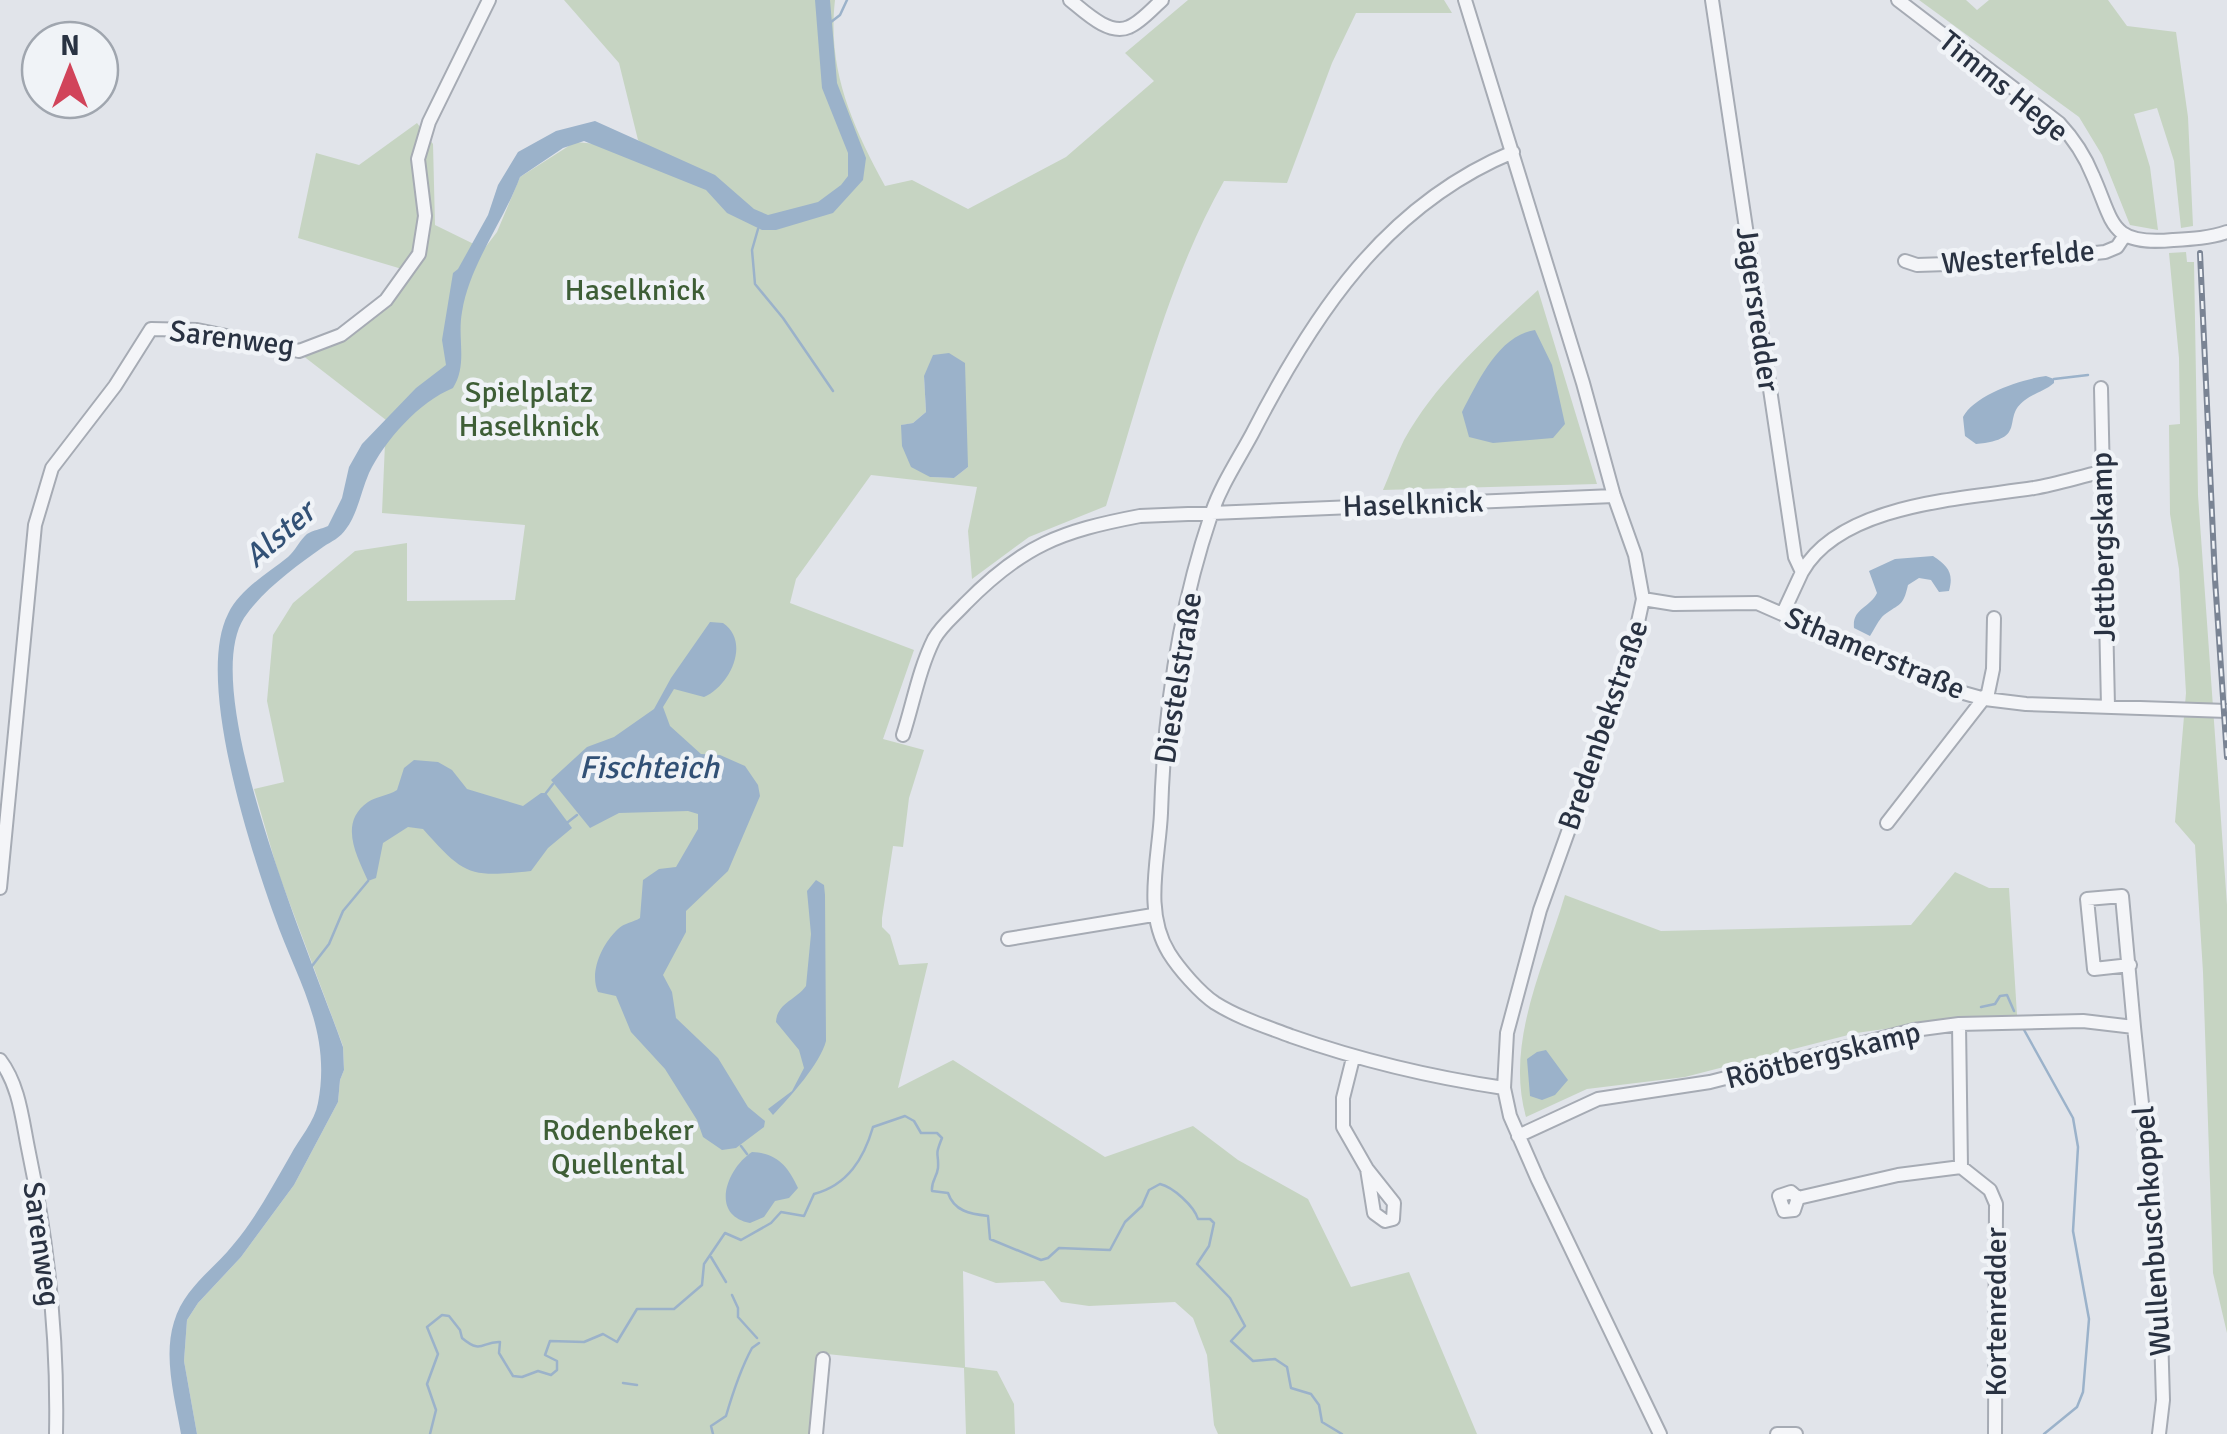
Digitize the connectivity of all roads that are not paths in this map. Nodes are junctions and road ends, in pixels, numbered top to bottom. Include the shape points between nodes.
1 (490, 0) edge
2 (1070, 0) edge
3 (1162, 0) edge
4 (1465, 0) edge
5 (1712, 0) edge
6 (1898, 0) edge
7 (1513, 152) junction
8 (2227, 232) edge
9 (2125, 234) junction
10 (1905, 261) dead end
11 (2101, 388) dead end
12 (2101, 472) junction
13 (1614, 496) junction
14 (1212, 512) junction
15 (1802, 572) junction
16 (1643, 599) junction
17 (1783, 613) junction
18 (1994, 618) dead end
19 (1985, 699) junction
20 (2108, 706) junction
21 (2227, 711) edge
22 (903, 735) dead end
23 (1887, 823) dead end
24 (0, 888) edge
25 (1153, 915) junction
26 (1008, 939) dead end
27 (2130, 965) junction
28 (1959, 1024) junction
29 (2136, 1028) junction
30 (1354, 1058) junction
31 (0, 1060) edge
32 (1504, 1088) junction
33 (1518, 1136) junction
34 (1961, 1166) junction
35 (1368, 1169) dead end
36 (1798, 1198) dead end
37 (823, 1359) dead end
38 (56, 1434) edge
39 (816, 1434) edge
40 (1660, 1434) edge
41 (1777, 1434) edge
42 (1796, 1434) edge
43 (1995, 1434) edge
44 (2159, 1434) edge

1 - 24 street, Sarenweg via 429,122 418,159 426,216 419,254 386,300 341,336 299,351 197,330 151,329 52,468 35,526
2 - 3 street via 1098,22 1128,28
4 - 7 street, Bredenbekstraße
5 - 15 street, Jagersredder
6 - 9 street, Timms Hege via 2069,134 2108,217
7 - 13 street, Bredenbekstraße
7 - 14 street, Diestelstraße via 1419,206 1367,256 1270,396
8 - 9 street, Westerfelde via 2147,242
9 - 10 street, Westerfelde via 2105,252 2008,262
11 - 12 street, Jettbergskamp
12 - 15 street via 1885,512 1810,556
12 - 20 street, Jettbergskamp
13 - 14 street, Haselknick
13 - 16 street, Bredenbekstraße
14 - 22 street, Haselknick via 1140,516 1036,545 943,626
14 - 25 street, Diestelstraße via 1174,670
15 - 17 street
16 - 17 street, Sthamerstraße via 1752,602
16 - 32 street, Bredenbekstraße via 1630,659 1540,910 1507,1033
17 - 19 street, Sthamerstraße
18 - 19 street
19 - 20 street, Sthamerstraße
19 - 23 street
20 - 21 street, Sthamerstraße
25 - 26 street
25 - 30 street, Diestelstraße via 1169,954 1211,1000 1242,1018
27 - 27 street, Wullenbuschkoppel via 2122,896 2087,899 2094,969
27 - 29 street, Wullenbuschkoppel
28 - 29 street, Röötbergskamp via 2083,1021
28 - 33 street, Röötbergskamp via 1710,1082 1598,1099
28 - 34 street
29 - 44 street, Wullenbuschkoppel via 2159,1266
30 - 32 street, Diestelstraße
30 - 35 street via 1343,1127
31 - 38 street, Sarenweg via 16,1090 42,1210
32 - 33 street, Bredenbekstraße
33 - 40 street, Bredenbekstraße
34 - 36 street
34 - 43 street, Kortenredder via 1990,1190 1996,1204
37 - 39 street
41 - 42 street

